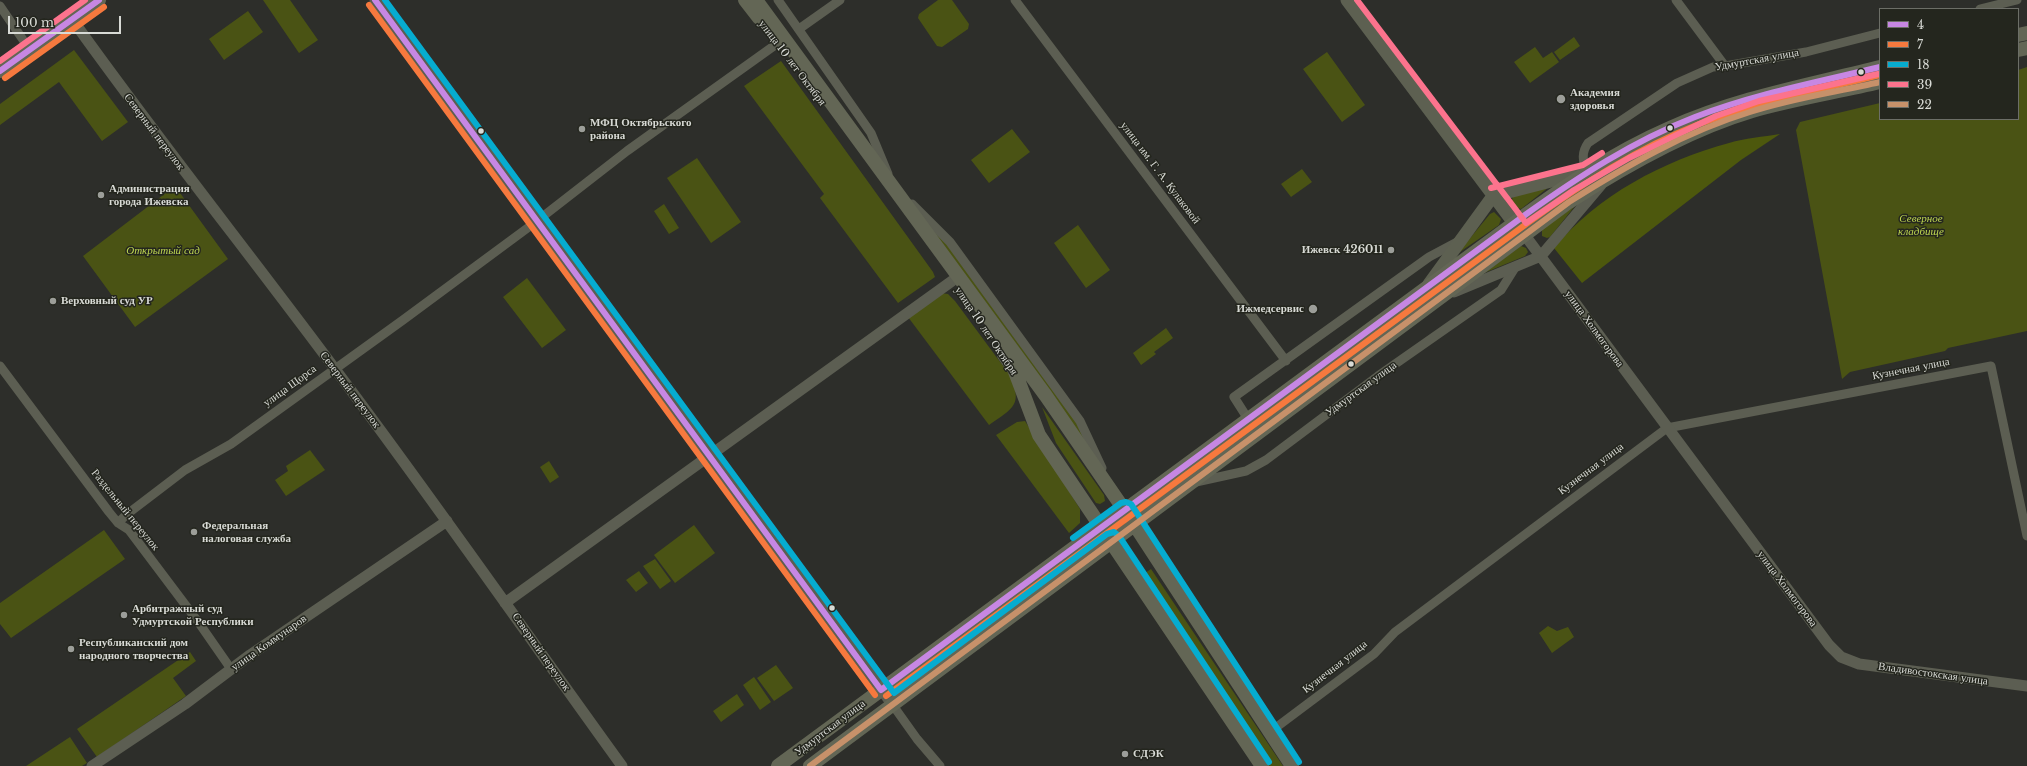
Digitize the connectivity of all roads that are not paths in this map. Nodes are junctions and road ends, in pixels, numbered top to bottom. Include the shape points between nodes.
1 (99, 0) edge
2 (375, 0) edge
3 (745, 0) edge
4 (756, 0) edge
5 (778, 0) edge
6 (840, 0) edge
7 (1015, 0) edge
8 (1347, 0) edge
9 (1676, 0) edge
10 (2017, 0) edge
11 (0, 6) edge
12 (1984, 8) edge
13 (72, 19) junction
14 (799, 29) junction
15 (1879, 33) edge
16 (782, 40) junction
17 (30, 50) junction
18 (1725, 66) junction
19 (1879, 67) edge
20 (0, 71) edge
21 (1879, 82) edge
22 (1586, 172) junction
23 (1608, 177) junction
24 (894, 186) junction
25 (1494, 196) junction
26 (537, 221) junction
27 (1514, 223) junction
28 (1524, 234) junction
29 (1460, 241) junction
30 (1541, 256) junction
31 (1422, 263) junction
32 (1516, 266) junction
33 (955, 279) junction
34 (1427, 287) junction
35 (1437, 299) junction
36 (1286, 361) junction
37 (0, 366) edge
38 (335, 369) junction
39 (1248, 418) junction
40 (1667, 428) junction
41 (710, 455) junction
42 (1189, 483) junction
43 (1114, 495) junction
44 (1125, 510) junction
45 (447, 521) junction
46 (118, 523) junction
47 (1134, 524) junction
48 (1102, 526) junction
49 (2027, 536) edge
50 (1112, 540) junction
51 (506, 603) junction
52 (1841, 657) joint
53 (231, 669) junction
54 (2027, 686) edge
55 (881, 690) junction
56 (892, 704) junction
57 (847, 715) junction
58 (859, 729) junction
59 (1270, 732) junction
60 (92, 766) edge
61 (622, 766) edge
62 (778, 766) edge
63 (810, 766) edge
64 (940, 766) edge
65 (1262, 766) edge
66 (1292, 766) edge

1 - 13 main road
2 - 26 street
3 - 16 main road, улица 10 лет Октября
4 - 16 main road, улица 10 лет Октября
5 - 14 street, улица 10 лет Октября
6 - 14 street
7 - 36 street, улица им. Г. А. Кулаковой
8 - 25 main road, улица Холмогорова
9 - 18 street
10 - 12 street
11 - 17 street
13 - 17 main road
13 - 38 street, Северный переулок via 204,199
14 - 24 street, улица 10 лет Октября via 871,133
15 - 18 street, Удмуртская улица via 1806,52
16 - 24 main road, улица 10 лет Октября
16 - 26 street, улица Щорса via 627,151
16 - 33 main road, улица 10 лет Октября
17 - 20 main road
18 - 22 street, Удмуртская улица via 1712,67 1677,83 1597,136 1583,151
19 - 22 main road, Удмуртская улица via 1718,109 1670,128
21 - 23 main road, Удмуртская улица via 1752,112 1707,128
22 - 25 main road
22 - 27 main road, Удмуртская улица
23 - 28 main road, Удмуртская улица
23 - 30 street
24 - 33 main road, улица 10 лет Октября
24 - 43 street, улица 10 лет Октября via 950,242 1080,421
25 - 27 main road, улица Холмогорова
25 - 29 main road
26 - 38 street, улица Щорса
26 - 41 street
27 - 28 main road, улица Холмогорова
27 - 34 main road, Удмуртская улица
28 - 30 street, улица Холмогорова
28 - 35 main road, Удмуртская улица
29 - 31 street
29 - 34 main road
30 - 32 street
30 - 40 street, улица Холмогорова
31 - 34 street via 1429,272
31 - 36 street
32 - 35 street
32 - 42 street, Удмуртская улица via 1501,290 1384,371 1266,460 1246,471
33 - 41 street
33 - 43 main road, улица 10 лет Октября via 1046,396
33 - 48 main road, улица 10 лет Октября via 1014,369 1039,435
34 - 39 main road, Удмуртская улица
35 - 42 main road, Удмуртская улица
36 - 39 street via 1234,397
37 - 46 street, Раздельный переулок
38 - 45 street, Северный переулок
38 - 46 street, улица Щорса via 231,444 185,470
39 - 44 main road, Удмуртская улица
40 - 49 street, Кузнечная улица via 1991,366
40 - 52 street, улица Холмогорова via 1830,646
40 - 59 street, Кузнечная улица via 1395,632 1374,654
41 - 51 street
41 - 55 street
42 - 47 main road, Удмуртская улица
43 - 44 main road, улица 10 лет Октября
44 - 47 main road, улица 10 лет Октября
44 - 48 main road, Удмуртская улица
45 - 51 street, Северный переулок
45 - 53 street, улица Коммунаров
46 - 53 street, Раздельный переулок via 129,530
47 - 50 main road, Удмуртская улица
47 - 59 main road, улица 10 лет Октября
48 - 50 main road, улица 10 лет Октября
48 - 55 main road, Удмуртская улица
50 - 56 main road, Удмуртская улица
50 - 65 main road, улица 10 лет Октября
51 - 61 street, Северный переулок
52 - 54 street, Владивостокская улица via 1859,664
53 - 60 street, улица Коммунаров via 185,704
55 - 56 street
55 - 57 main road, Удмуртская улица
56 - 58 main road, Удмуртская улица
56 - 64 street
57 - 58 main road via 854,715 858,719
57 - 62 main road, Удмуртская улица
58 - 63 main road, Удмуртская улица
59 - 66 main road, улица 10 лет Октября

